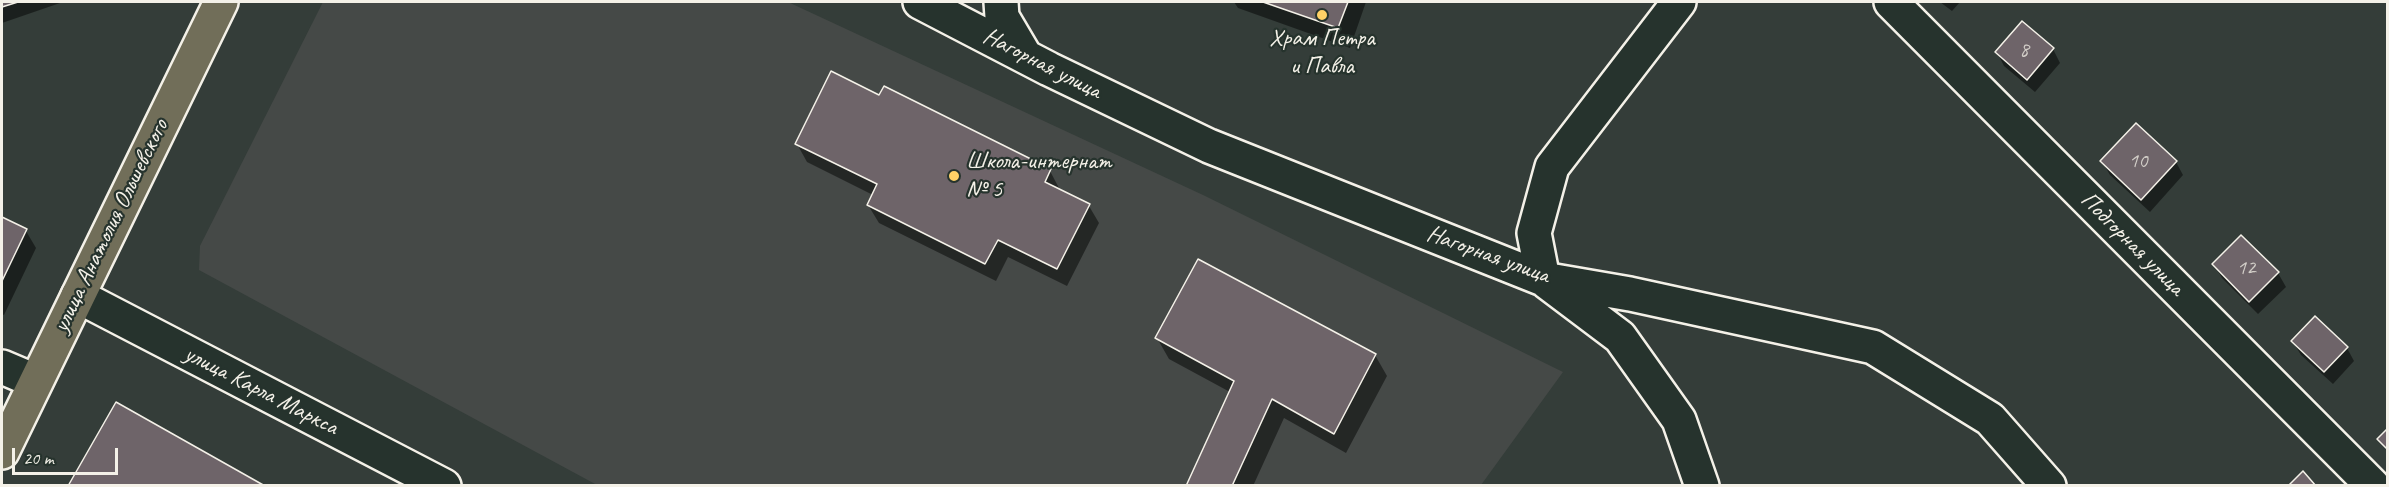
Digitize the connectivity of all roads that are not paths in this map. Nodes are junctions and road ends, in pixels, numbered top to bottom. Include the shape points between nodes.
1 (221, 2) edge
2 (920, 2) edge
3 (1001, 2) edge
4 (1679, 2) edge
5 (1891, 2) edge
6 (1026, 57) junction
7 (1544, 279) junction
8 (78, 296) junction
9 (2, 367) edge
10 (35, 381) junction
11 (2, 452) edge
12 (444, 486) edge
13 (1702, 486) edge
14 (2049, 486) edge
15 (2373, 486) edge

1 - 8 highway, улица Анатолия Ольшевского
2 - 6 street, Нагорная улица
3 - 6 street via 1002,17
4 - 7 street via 1552,167 1534,233
5 - 15 street, Подгорная улица
6 - 7 street, Нагорная улица via 1209,146
7 - 13 street via 1620,337 1679,420
7 - 14 street, Нагорная улица via 1873,347 1990,419
8 - 10 highway, улица Анатолия Ольшевского
8 - 12 street, улица Карла Маркса
9 - 10 street
10 - 11 highway, улица Анатолия Ольшевского

